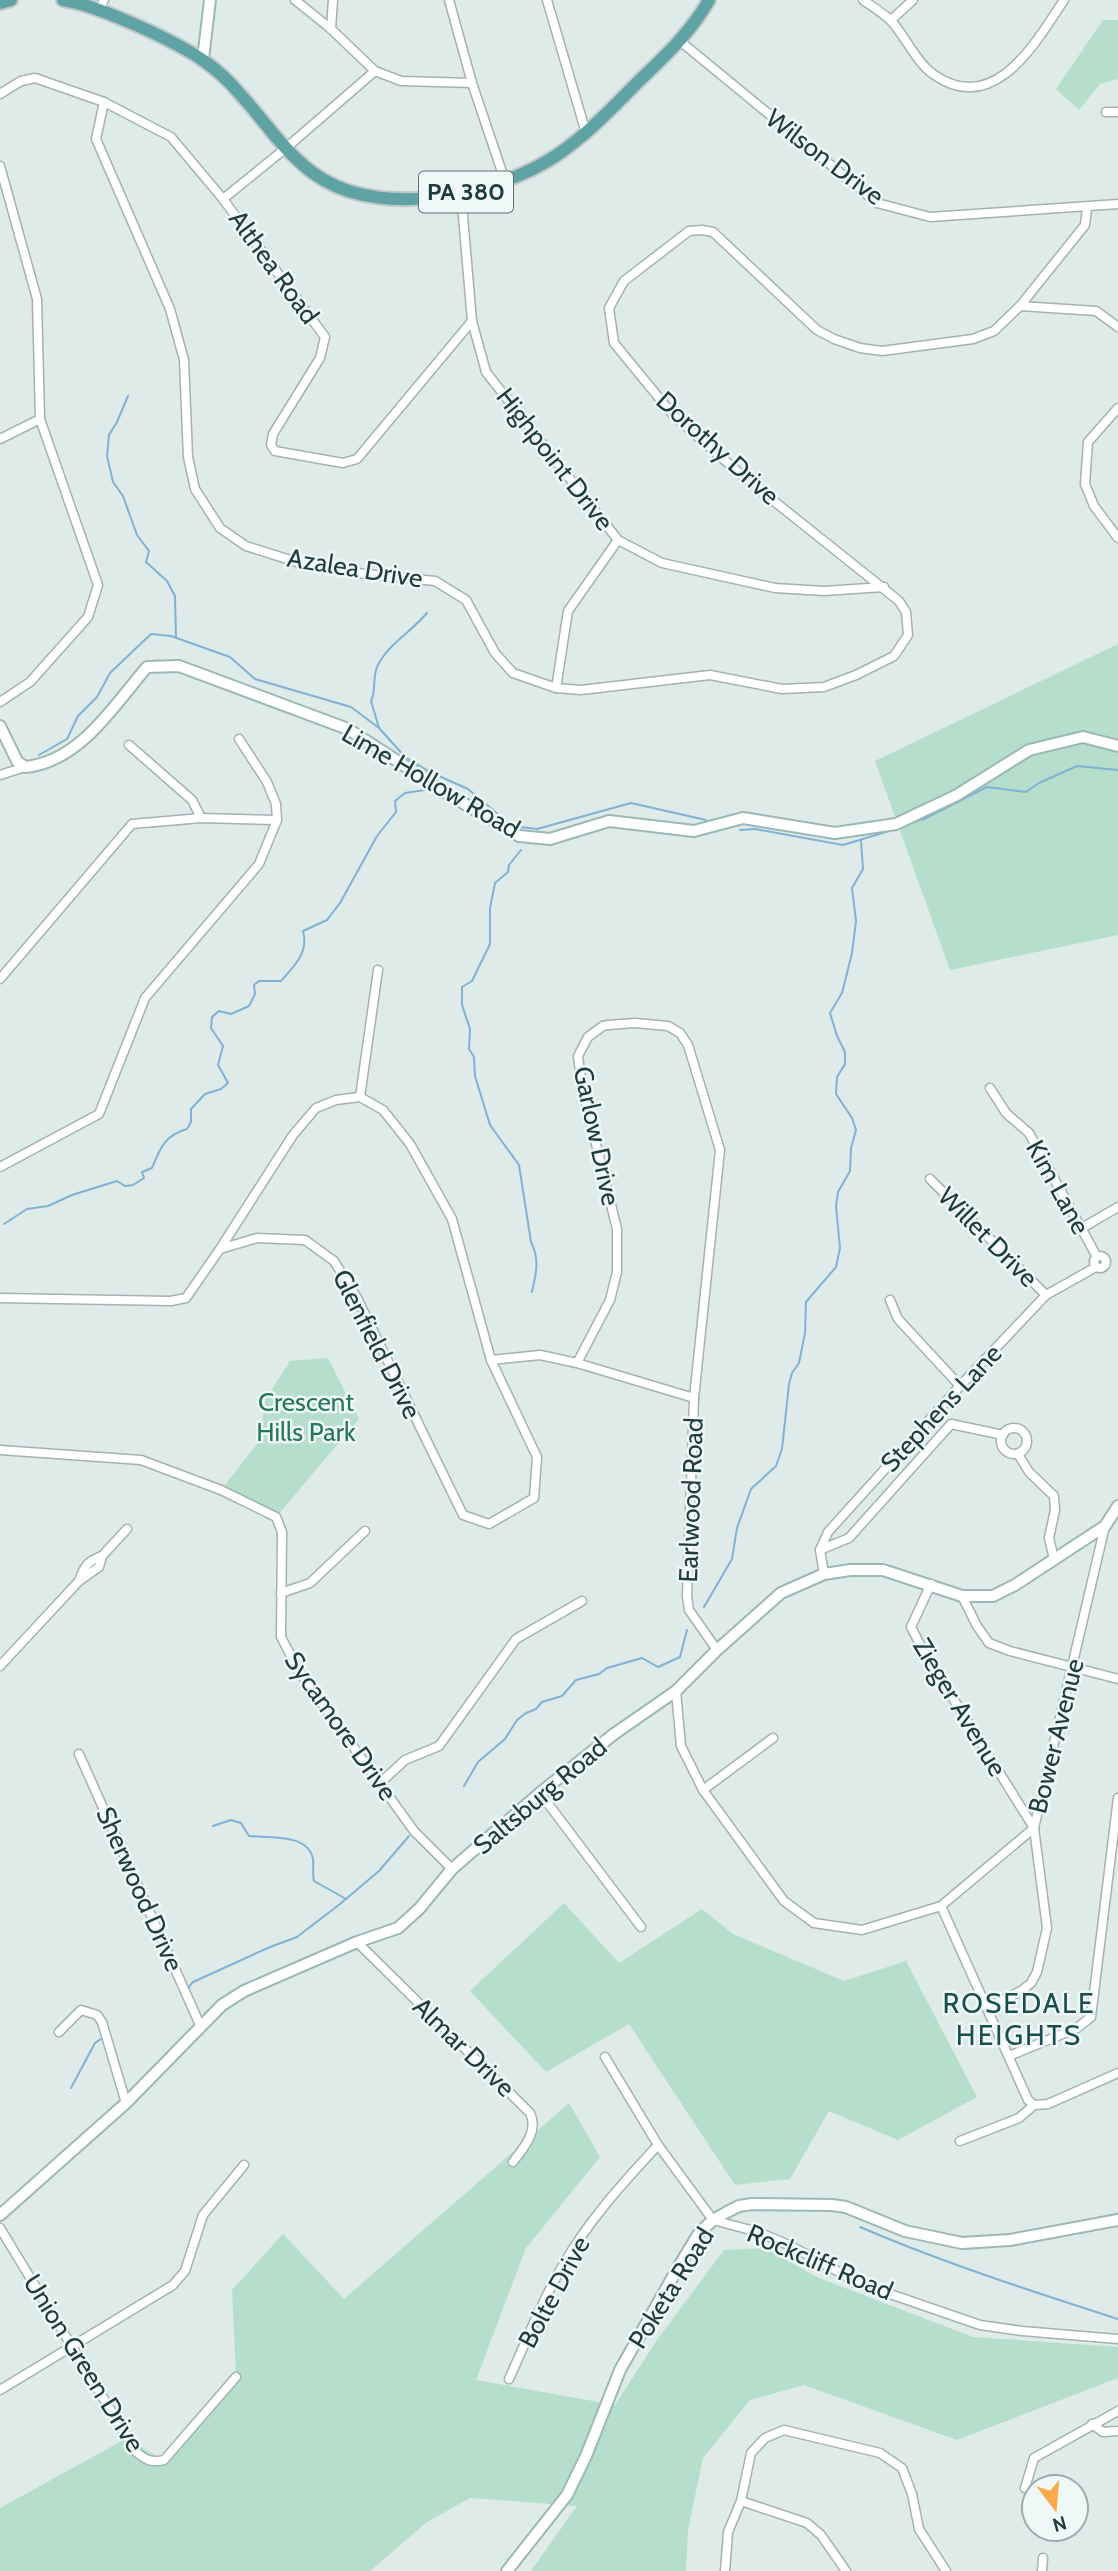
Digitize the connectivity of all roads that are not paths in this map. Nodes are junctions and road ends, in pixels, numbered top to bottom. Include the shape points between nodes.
1 (11, 0) edge
2 (63, 0) edge
3 (211, 0) edge
4 (295, 0) edge
5 (333, 0) edge
6 (449, 0) edge
7 (547, 0) edge
8 (709, 0) edge
9 (863, 0) edge
10 (913, 0) edge
11 (1064, 0) edge
12 (0, 3) edge
13 (102, 5) edge
14 (891, 20) junction
15 (331, 29) junction
16 (680, 41) junction
17 (202, 59) junction
18 (375, 71) junction
19 (472, 83) junction
20 (0, 94) edge
21 (104, 102) junction
22 (1106, 111) dead end
23 (1118, 113) edge
24 (586, 133) junction
25 (286, 148) junction
26 (0, 166) edge
27 (505, 181) junction
28 (461, 193) junction
29 (223, 198) junction
30 (1118, 204) edge
31 (1087, 208) junction
32 (1020, 306) junction
33 (472, 321) junction
34 (1118, 327) edge
35 (1118, 408) edge
36 (40, 419) junction
37 (0, 439) edge
38 (1118, 538) edge
39 (618, 540) junction
40 (884, 587) junction
41 (556, 688) junction
42 (0, 702) edge
43 (0, 726) edge
44 (239, 739) dead end
45 (129, 745) dead end
46 (1118, 746) edge
47 (25, 767) junction
48 (0, 775) edge
49 (201, 818) junction
50 (277, 820) junction
51 (378, 970) dead end
52 (0, 979) edge
53 (990, 1088) dead end
54 (360, 1097) junction
55 (0, 1167) edge
56 (930, 1179) dead end
57 (1118, 1207) edge
58 (1082, 1228) junction
59 (220, 1250) junction
60 (1097, 1257) junction
61 (1106, 1265) junction
62 (1096, 1267) junction
63 (1118, 1267) edge
64 (1046, 1296) junction
65 (0, 1298) edge
66 (890, 1300) dead end
67 (491, 1360) junction
68 (577, 1363) junction
69 (960, 1386) junction
70 (694, 1398) junction
71 (1003, 1435) junction
72 (0, 1450) edge
73 (1018, 1454) junction
74 (1118, 1506) edge
75 (1105, 1526) junction
76 (127, 1529) dead end
77 (365, 1531) dead end
78 (820, 1550) junction
79 (1054, 1559) junction
80 (824, 1574) junction
81 (931, 1584) junction
82 (281, 1593) junction
83 (961, 1596) junction
84 (582, 1601) dead end
85 (717, 1650) junction
86 (0, 1666) edge
87 (1073, 1668) junction
88 (1118, 1679) edge
89 (676, 1691) junction
90 (773, 1738) dead end
91 (79, 1754) dead end
92 (380, 1783) junction
93 (703, 1790) junction
94 (540, 1793) junction
95 (1118, 1798) edge
96 (1034, 1828) junction
97 (452, 1869) junction
98 (941, 1906) junction
99 (641, 1927) dead end
100 (357, 1942) junction
101 (987, 2007) junction
102 (200, 2025) junction
103 (59, 2032) dead end
104 (1009, 2056) junction
105 (605, 2057) dead end
106 (1118, 2073) edge
107 (126, 2103) junction
108 (1034, 2105) junction
109 (960, 2141) dead end
110 (658, 2144) junction
111 (513, 2162) dead end
112 (244, 2165) dead end
113 (0, 2215) edge
114 (1115, 2218) edge
115 (713, 2220) junction
116 (0, 2228) edge
117 (1118, 2339) edge
118 (71, 2348) junction
119 (236, 2377) dead end
120 (509, 2379) dead end
121 (0, 2390) edge
122 (1118, 2410) edge
123 (1092, 2424) junction
124 (1118, 2431) edge
125 (1030, 2473) edge
126 (741, 2501) junction
127 (1043, 2558) dead end
128 (507, 2571) edge
129 (725, 2571) edge
130 (846, 2571) edge
131 (946, 2571) edge
132 (1042, 2571) edge

1 - 12 main road
2 - 13 main road, PA 380
3 - 17 street
4 - 15 street
5 - 15 street
6 - 19 street
7 - 24 street
8 - 16 main road, PA 380
9 - 14 street
10 - 14 street
11 - 14 street via 1013,70 992,83 970,87 954,85 932,73
13 - 17 main road, PA 380
15 - 18 street
16 - 24 main road, PA 380
16 - 31 street, Wilson Drive via 877,203 930,217
17 - 25 main road, PA 380 via 237,90
18 - 19 street via 401,80
18 - 25 street
19 - 27 street
20 - 21 street, Althea Road via 35,78
21 - 29 street, Althea Road via 172,137
21 - 41 street, Azalea Drive via 96,139 170,309 184,360 188,457 195,489 220,528 246,546 303,564 435,581 466,600 495,653 513,673
22 - 23 street
24 - 27 main road, PA 380 via 543,164
25 - 28 main road, PA 380 via 316,175 357,193 397,198
25 - 29 street
26 - 36 street via 37,299
27 - 28 main road, PA 380
28 - 33 street, Highpoint Drive
29 - 33 street, Althea Road via 326,337 320,358 272,434 275,451 343,463 357,459
30 - 31 street, Wilson Drive
31 - 32 street, Dorothy Drive via 1085,225
32 - 34 street via 1096,311
32 - 40 street, Dorothy Drive via 995,331 973,339 882,351 860,348 817,330 713,232 702,229 689,231 624,281 609,308 614,343 673,415
33 - 39 street, Highpoint Drive via 486,372
35 - 38 street via 1088,442 1085,484 1094,506
36 - 37 street
36 - 42 street via 98,585 88,617 30,682
39 - 40 street, Highpoint Drive via 662,563 775,588
39 - 41 street via 568,611
40 - 41 street, Azalea Drive via 906,612 908,635 894,656 824,687 782,689 710,675 581,690
43 - 47 street via 17,761
44 - 50 street via 267,782
45 - 49 street via 192,800
46 - 47 street, Lime Hollow Road via 1083,737 1029,750 957,795 896,824 835,833 743,818 694,831 610,821 550,839 519,836 348,729 179,666 147,667 92,732 65,755
47 - 48 street
49 - 50 street
49 - 52 street via 132,824
50 - 55 street via 260,864 145,998 99,1114
51 - 54 street
53 - 58 street, Kim Lane via 1006,1113 1029,1133
54 - 59 street via 316,1108 293,1135
54 - 67 street via 383,1110 410,1144 452,1219
56 - 64 street, Willet Drive
57 - 58 street
58 - 60 street, Kim Lane
59 - 65 street via 186,1298
59 - 67 street, Glenfield Drive via 257,1238 305,1240 334,1261 357,1297 463,1516 489,1524 534,1498 537,1457
60 - 61 street via 1103,1257
60 - 62 street
61 - 62 street
61 - 63 street
62 - 64 street, Stephens Lane
64 - 69 street, Stephens Lane
66 - 69 street via 898,1319
67 - 68 street, Earlwood Road via 540,1355
68 - 70 street, Earlwood Road
68 - 70 street, Garlow Drive via 610,1300 617,1272 617,1229 578,1056 587,1037 603,1026 668,1026 680,1032 688,1045 720,1150
69 - 78 street, Stephens Lane via 828,1532
70 - 85 street, Earlwood Road via 687,1603
71 - 73 street via 1002,1448
71 - 73 street via 1012,1428 1025,1434 1027,1446
71 - 78 street via 951,1424 849,1538
72 - 82 street, Sycamore Drive via 141,1460 267,1511 276,1517 282,1532
73 - 79 street via 1054,1496 1049,1538
74 - 75 street, Saltsburg Road
75 - 79 street, Saltsburg Road
75 - 87 street, Bower Avenue
76 - 86 street via 102,1556 84,1566 79,1581
77 - 82 street via 310,1583
78 - 80 street
79 - 83 street, Saltsburg Road via 993,1597
80 - 81 street, Saltsburg Road via 883,1570
80 - 85 street, Saltsburg Road via 781,1593
81 - 83 street, Saltsburg Road
81 - 96 street, Zieger Avenue via 911,1627
82 - 92 street, Sycamore Drive via 281,1637 300,1673
83 - 87 street via 989,1643
84 - 92 street via 516,1639 439,1746 405,1760
85 - 89 street, Saltsburg Road
87 - 88 street
87 - 96 street, Bower Avenue
89 - 93 street via 681,1746
89 - 94 street, Saltsburg Road
90 - 93 street
91 - 102 street, Sherwood Drive
92 - 97 street, Sycamore Drive via 414,1831
93 - 98 street via 784,1901 814,1923 862,1930
94 - 97 street, Saltsburg Road
94 - 99 street
95 - 104 street via 1091,2017 1077,2028
96 - 98 street, Bower Avenue
96 - 101 street via 1046,1928 1037,1972 1021,1991
97 - 100 street, Saltsburg Road via 398,1928
98 - 101 street
100 - 102 street, Saltsburg Road via 244,1992
100 - 111 street, Almar Drive via 530,2113 534,2123 531,2136
101 - 104 street
102 - 107 street, Saltsburg Road
103 - 107 street via 81,2010 97,2015
104 - 108 street
105 - 110 street, Rockcliff Road
106 - 108 street via 1048,2104
107 - 113 street, Saltsburg Road
108 - 109 street via 1019,2119
110 - 115 street, Rockcliff Road
110 - 120 street, Bolte Drive via 579,2239
112 - 118 street via 203,2215 185,2271 173,2285
114 - 115 street, Poketa Road via 1010,2240 962,2243 905,2231 832,2205 752,2204
115 - 117 street, Rockcliff Road via 791,2246 861,2284 980,2325
115 - 128 street, Poketa Road via 699,2233 620,2370 567,2495
116 - 118 street, Union Green Drive
118 - 119 street, Union Green Drive via 136,2452 147,2461 164,2460
118 - 121 street
122 - 123 street
123 - 124 street via 1103,2432
123 - 125 street via 1034,2458
126 - 129 street via 727,2532
126 - 130 street via 807,2523
126 - 131 street via 751,2453 765,2438 784,2430 880,2453 902,2468 919,2529
127 - 132 street

